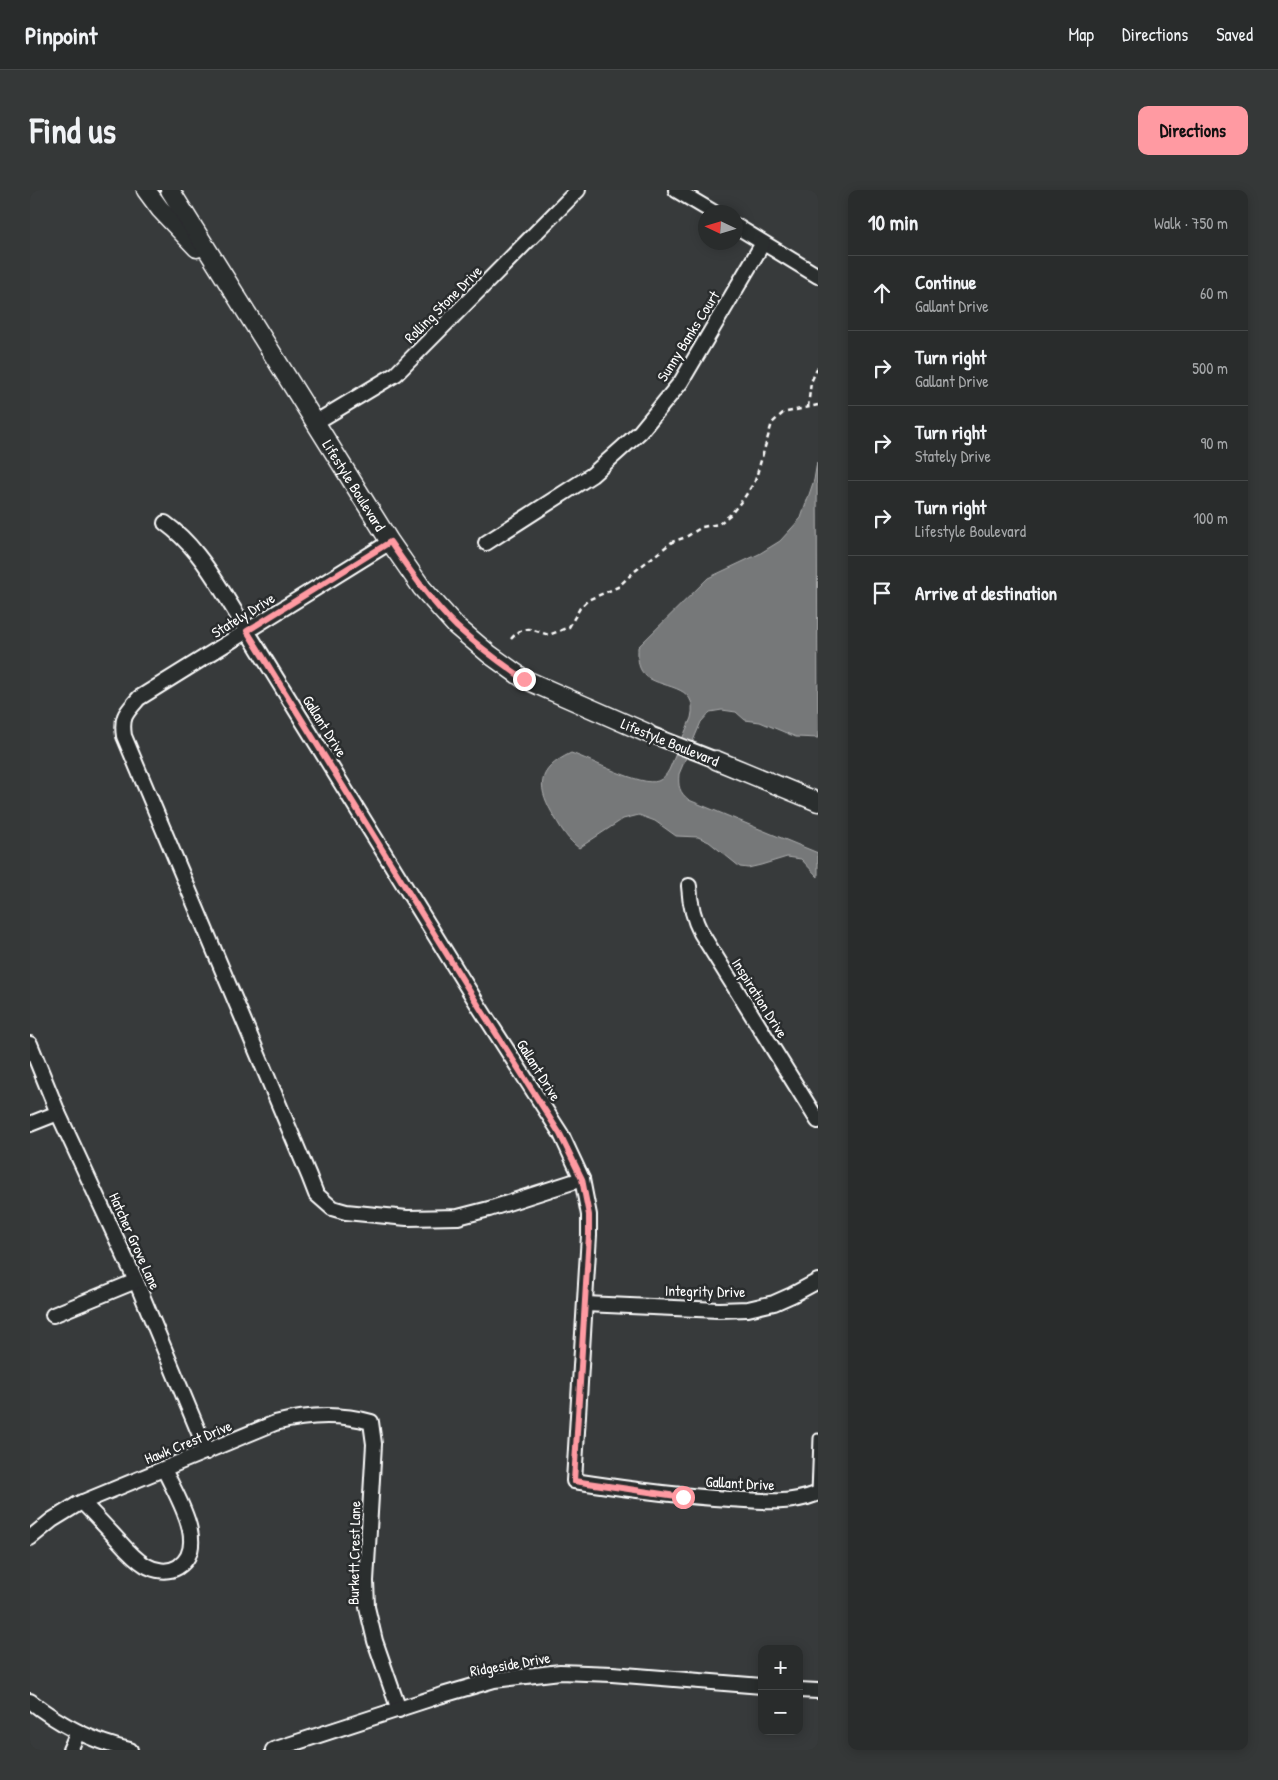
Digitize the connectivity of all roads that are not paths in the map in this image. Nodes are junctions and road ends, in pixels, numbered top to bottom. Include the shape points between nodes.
1 (146, 190) edge
2 (170, 190) edge
3 (578, 190) edge
4 (676, 190) edge
5 (701, 205) edge
6 (743, 230) edge
7 (763, 243) junction
8 (221, 274) junction
9 (818, 276) edge
10 (316, 422) junction
11 (165, 523) dead end
12 (390, 542) junction
13 (486, 543) dead end
14 (247, 631) junction
15 (647, 733) joint
16 (716, 760) joint
17 (818, 802) edge
18 (689, 886) dead end
19 (30, 1044) edge
20 (58, 1113) junction
21 (818, 1121) edge
22 (30, 1124) edge
23 (582, 1179) junction
24 (136, 1281) junction
25 (818, 1281) edge
26 (585, 1304) junction
27 (53, 1315) dead end
28 (371, 1422) joint
29 (818, 1438) edge
30 (207, 1452) junction
31 (164, 1469) junction
32 (816, 1494) joint
33 (82, 1502) junction
34 (30, 1538) edge
35 (758, 1686) edge
36 (803, 1690) edge
37 (818, 1691) edge
38 (30, 1701) edge
39 (398, 1710) junction
40 (78, 1732) junction
41 (70, 1750) edge
42 (130, 1750) edge
43 (273, 1750) edge

1 - 8 street, Lifestyle Boulevard
2 - 8 street, Lifestyle Boulevard
3 - 10 street, Rolling Stone Drive via 396,374
4 - 5 street
6 - 7 street
7 - 9 street
7 - 13 street, Sunny Banks Court via 681,382 640,432 592,475
8 - 10 street, Lifestyle Boulevard
10 - 12 street, Lifestyle Boulevard
11 - 14 street, Gallant Drive via 180,534 202,560
12 - 14 street, Stately Drive
12 - 15 street, Lifestyle Boulevard via 422,588 456,626 490,654 524,679
14 - 23 street, Gallant Drive via 560,1134
14 - 23 street, Stately Drive via 139,698 122,723 140,777 316,1194 332,1208 346,1212 408,1218 458,1217
15 - 16 street, Lifestyle Boulevard
16 - 17 street, Lifestyle Boulevard
18 - 21 street, Inspiration Drive via 696,924
19 - 20 street, Hatcher Grove Lane
20 - 22 street
20 - 24 street, Hatcher Grove Lane
23 - 26 street, Gallant Drive via 589,1215
24 - 27 street
24 - 30 street, Hatcher Grove Lane
25 - 26 street, Integrity Drive via 774,1304 748,1309
26 - 32 street, Gallant Drive via 574,1481 683,1497 778,1502
28 - 30 street, Hawk Crest Drive via 332,1416 289,1420
28 - 39 street, Burkett Crest Lane via 374,1444 367,1607
29 - 32 lane
30 - 31 street, Hawk Crest Drive
31 - 33 street, Hawk Crest Drive
31 - 33 street via 192,1533 192,1547 186,1560 172,1570 153,1568 137,1559
33 - 34 street, Hawk Crest Drive
35 - 39 street, Ridgeside Drive via 560,1672 494,1680
36 - 37 street
38 - 40 street
39 - 43 street, Ridgeside Drive
40 - 41 street
40 - 42 street

